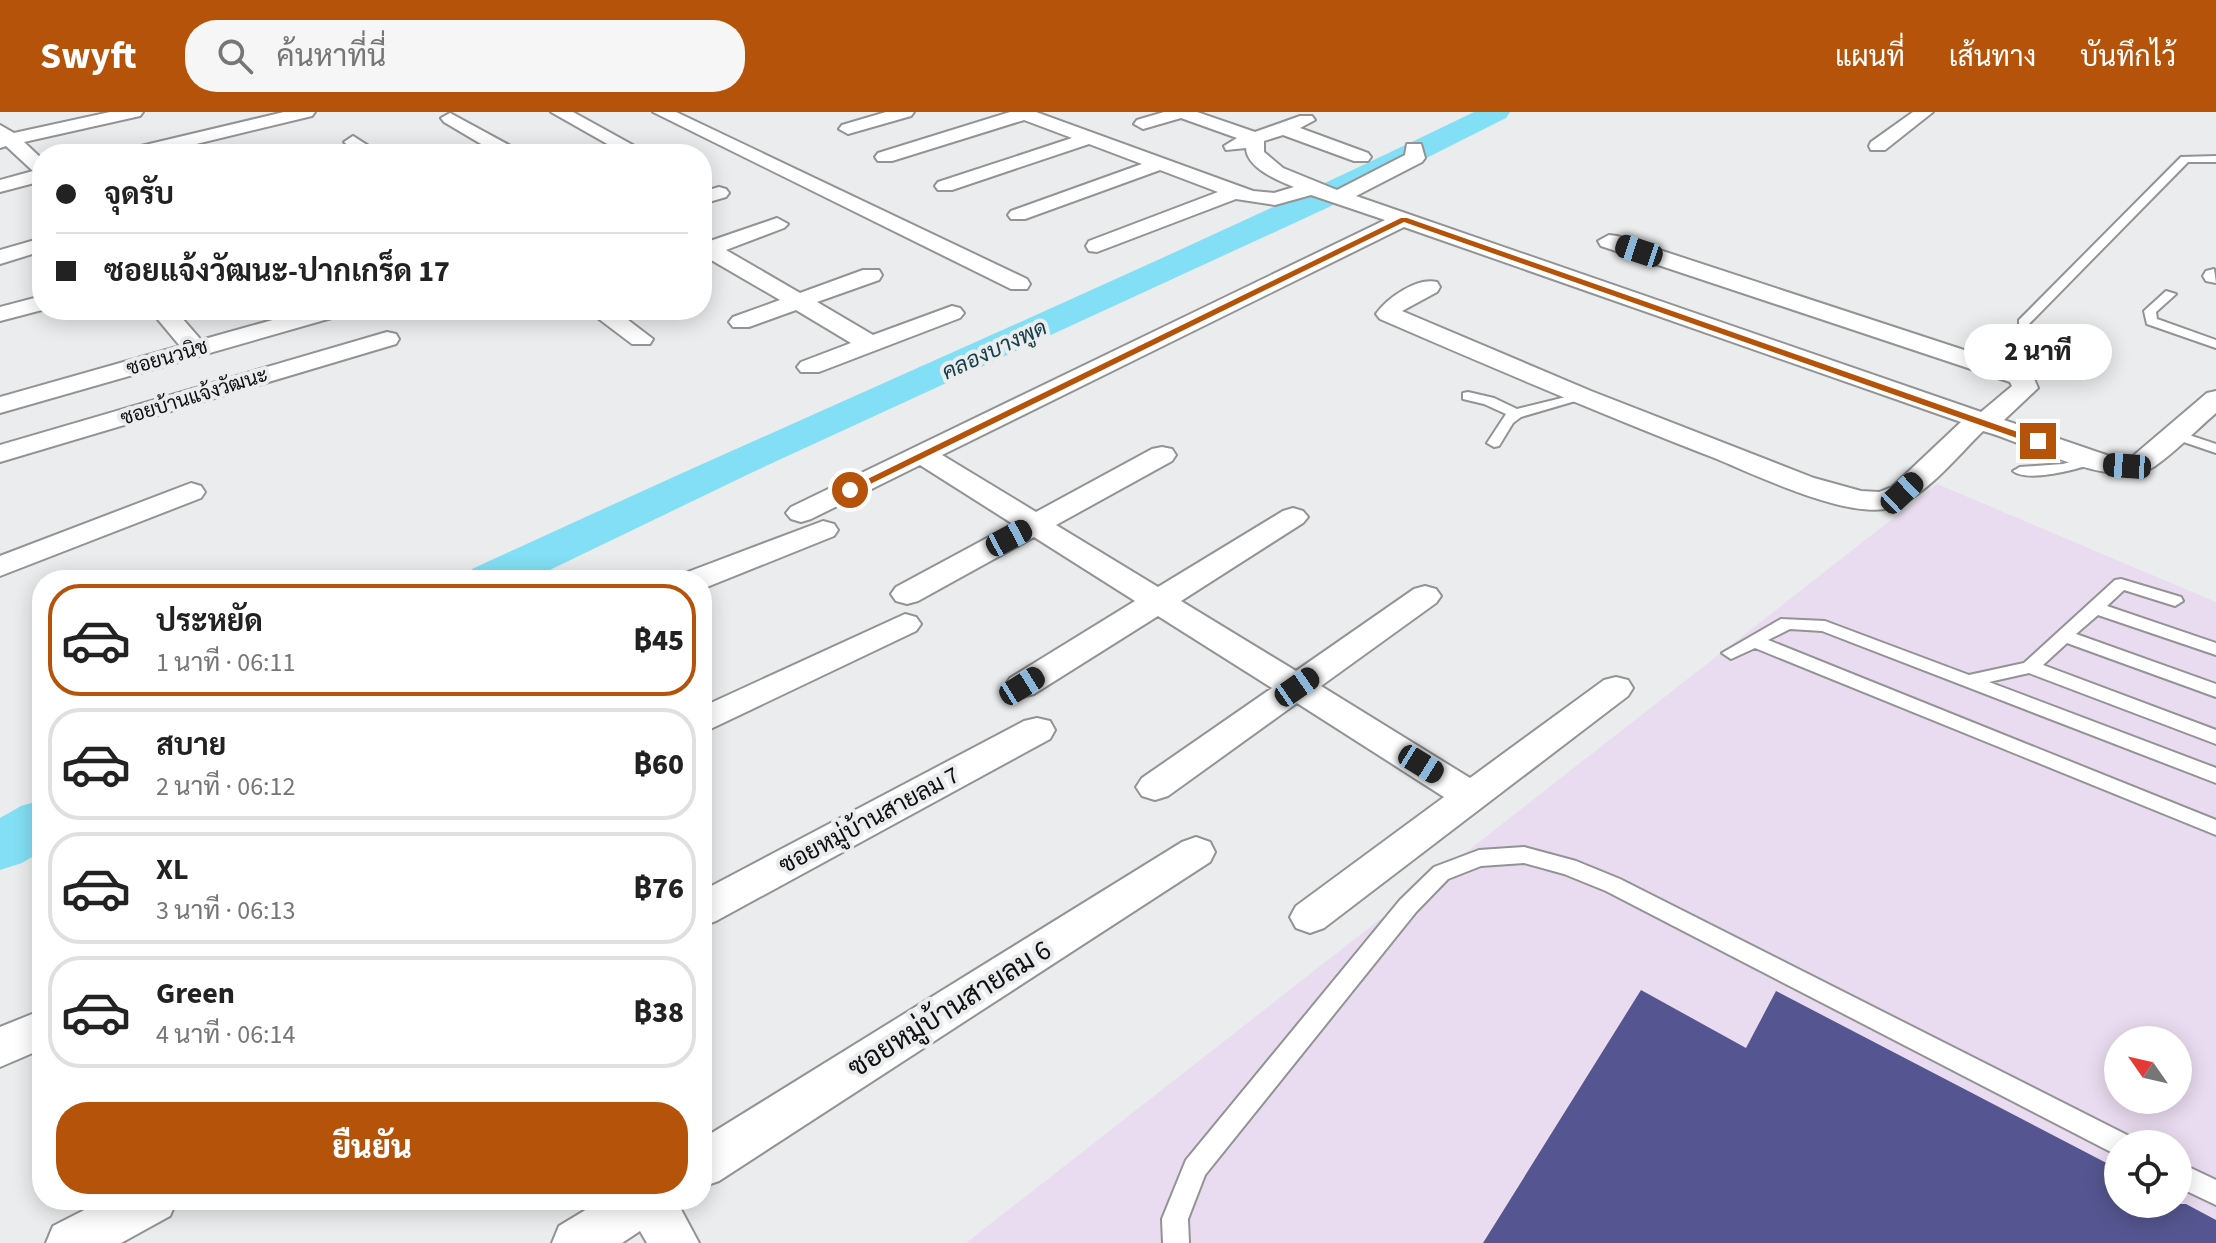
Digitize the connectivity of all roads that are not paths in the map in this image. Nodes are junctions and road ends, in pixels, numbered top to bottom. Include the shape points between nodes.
1 (134, 112) edge
2 (306, 112) edge
3 (560, 112) edge
4 (662, 112) edge
5 (905, 112) edge
6 (1182, 112) edge
7 (1895, 112) edge
8 (1021, 113) edge
9 (1920, 114) edge
10 (450, 118) dead end
11 (1306, 120) dead end
12 (1143, 124) dead end
13 (1282, 128) junction
14 (848, 129) dead end
15 (3, 138) edge
16 (1090, 138) junction
17 (1255, 138) junction
18 (191, 140) junction
19 (353, 142) dead end
20 (174, 144) edge
21 (196, 144) edge
22 (356, 144) edge
23 (494, 144) edge
24 (620, 144) edge
25 (1878, 146) dead end
26 (1414, 148) dead end
27 (1222, 151) dead end
28 (885, 157) dead end
29 (1361, 157) dead end
30 (2216, 159) edge
31 (32, 161) edge
32 (1159, 164) junction
33 (32, 178) edge
34 (0, 186) edge
35 (945, 186) dead end
36 (1236, 192) junction
37 (1329, 193) junction
38 (1018, 215) dead end
39 (1404, 219) junction
40 (777, 224) dead end
41 (1609, 241) dead end
42 (712, 246) edge
43 (1097, 246) dead end
44 (32, 247) edge
45 (712, 254) edge
46 (0, 257) edge
47 (871, 275) dead end
48 (1019, 284) dead end
49 (1429, 287) dead end
50 (2170, 294) dead end
51 (798, 302) junction
52 (32, 306) edge
53 (952, 313) dead end
54 (0, 314) edge
55 (170, 320) edge
56 (298, 320) edge
57 (613, 320) edge
58 (741, 322) dead end
59 (2023, 323) dead end
60 (387, 339) dead end
61 (641, 339) dead end
62 (2213, 339) edge
63 (871, 344) junction
64 (195, 349) junction
65 (810, 367) dead end
66 (1468, 396) dead end
67 (1582, 397) junction
68 (2216, 399) edge
69 (0, 405) edge
70 (1516, 414) junction
71 (1981, 422) junction
72 (2177, 435) junction
73 (1494, 443) dead end
74 (2216, 449) edge
75 (0, 454) edge
76 (923, 455) junction
77 (1162, 455) dead end
78 (2091, 460) junction
79 (2020, 471) dead end
80 (191, 492) dead end
81 (1293, 517) dead end
82 (1035, 524) junction
83 (0, 567) edge
84 (712, 572) edge
85 (1425, 596) dead end
86 (1158, 600) junction
87 (2175, 601) dead end
88 (2095, 608) junction
89 (2064, 636) junction
90 (1754, 641) junction
91 (2216, 649) edge
92 (1731, 653) dead end
93 (2030, 667) junction
94 (1968, 681) junction
95 (1022, 686) dead end
96 (1297, 687) junction
97 (1616, 688) dead end
98 (2216, 691) edge
99 (712, 716) edge
100 (1037, 730) dead end
101 (2216, 737) edge
102 (2216, 776) edge
103 (1155, 787) dead end
104 (1470, 795) junction
105 (2216, 828) edge
106 (1196, 852) dead end
107 (712, 905) edge
108 (1310, 917) dead end
109 (32, 1034) edge
110 (0, 1048) edge
111 (2104, 1136) edge
112 (712, 1159) edge
113 (2192, 1181) edge
114 (2216, 1193) edge
115 (134, 1210) edge
116 (631, 1210) edge
117 (654, 1210) edge
118 (71, 1243) edge
119 (577, 1243) edge
120 (674, 1243) edge
121 (1176, 1243) edge

1 - 15 street
2 - 18 street
3 - 24 street
4 - 48 street
5 - 14 street
6 - 12 street
6 - 17 street
7 - 9 street
8 - 16 street
8 - 28 street
9 - 25 street
10 - 23 street
11 - 13 street
13 - 17 street
13 - 29 street
15 - 31 street
16 - 32 street
16 - 35 street
17 - 27 street
17 - 37 street via 1255,154 1276,172
18 - 20 street
18 - 21 street
19 - 22 street
26 - 37 street via 1415,158
30 - 59 lane via 2185,159
32 - 36 street
32 - 38 street
33 - 34 street
36 - 37 street via 1275,199
36 - 43 street
37 - 39 street
39 - 71 street
39 - 76 street
40 - 42 street
41 - 71 street via 2022,377 2025,388
44 - 46 street
45 - 51 street
47 - 51 street
49 - 67 street via 1388,314
50 - 62 lane via 2150,311 2151,321
51 - 58 street
51 - 63 street
52 - 54 street
53 - 63 street
55 - 64 street
56 - 64 street, ซอยนวนิช
57 - 61 street
60 - 75 street, ซอยบ้านแจ้งวัฒนะ
63 - 65 street
64 - 69 street, ซอยนวนิช
66 - 70 lane
67 - 70 lane
67 - 71 street via 1804,484 1860,500 1882,501 1902,493
68 - 72 street
70 - 73 lane
71 - 78 street
72 - 74 lane
72 - 78 street via 2143,462 2127,466
76 - 82 street
76 - 84 street via 812,522
77 - 82 street
78 - 79 lane
80 - 83 street
81 - 86 street
82 - 86 street
82 - 99 street via 906,609
85 - 96 street
86 - 95 street
86 - 96 street
87 - 88 lane via 2121,584
88 - 89 lane
88 - 91 lane
89 - 93 lane
89 - 98 lane
90 - 92 lane
90 - 94 lane via 1787,623 1815,624
90 - 105 lane
93 - 94 lane
93 - 101 lane
94 - 102 lane
96 - 103 street
96 - 104 street
97 - 104 street
100 - 107 street, ซอยหมู่บ้านสายลม 7
104 - 108 street
106 - 112 street, ซอยหมู่บ้านสายลม 6
109 - 110 street
111 - 121 lane via 1613,885 1524,855 1479,858 1441,873 1408,906 1195,1168 1175,1219
113 - 114 lane
115 - 118 street
116 - 119 street
117 - 120 street

